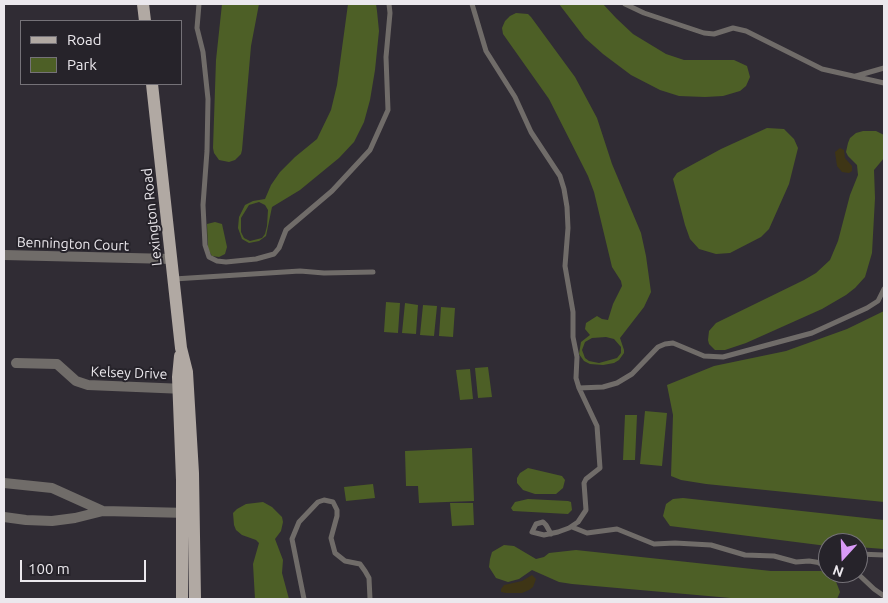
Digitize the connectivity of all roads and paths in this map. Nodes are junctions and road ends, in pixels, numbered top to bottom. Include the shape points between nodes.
1 (143, 4) edge
2 (199, 4) edge
3 (389, 4) edge
4 (472, 4) edge
5 (625, 4) edge
6 (145, 20) edge
7 (884, 68) edge
8 (853, 77) junction
9 (884, 83) edge
10 (152, 85) edge
11 (4, 256) edge
12 (172, 258) junction
13 (373, 272) dead end
14 (174, 279) junction
15 (884, 289) edge
16 (16, 363) dead end
17 (579, 388) junction
18 (183, 389) junction
19 (4, 483) edge
20 (103, 511) junction
21 (188, 513) junction
22 (4, 517) edge
23 (572, 527) junction
24 (551, 534) dead end
25 (868, 554) edge
26 (884, 555) edge
27 (818, 563) edge
28 (868, 583) edge
29 (884, 596) edge
30 (182, 599) edge
31 (195, 599) edge
32 (304, 599) edge
33 (370, 599) edge

1 - 6 main road
2 - 3 lane via 197,28 208,98 203,204 205,249 213,260 226,262 274,254 286,230 332,191 370,150 388,110 386,56
4 - 17 lane via 486,50 564,188 568,228 565,272 573,312
5 - 8 lane via 710,34 733,28 746,31 813,65
7 - 8 lane
8 - 9 lane
10 - 12 main road, Lexington Road
11 - 12 street, Bennington Court
12 - 14 main road, Lexington Road
13 - 14 lane via 300,271
14 - 18 main road, Lexington Road via 180,348 187,372
15 - 17 lane via 878,301 867,308 812,333 723,357 704,356 673,343 666,344 658,347 632,374 616,383
16 - 18 street, Kelsey Drive via 57,364 76,381 88,385
17 - 23 lane via 597,426 600,468 584,483 586,510
18 - 21 main road, Lexington Road
19 - 20 street via 52,488
20 - 21 street
20 - 22 street via 52,522
21 - 30 main road, Lexington Road
21 - 31 main road, Lexington Road
23 - 24 lane
23 - 27 lane via 587,533 617,529 654,544 711,546 745,555
25 - 26 lane
28 - 29 lane
32 - 33 lane via 292,539 299,522 324,500 333,502 337,510 331,538 335,553 345,561 360,564 369,578

